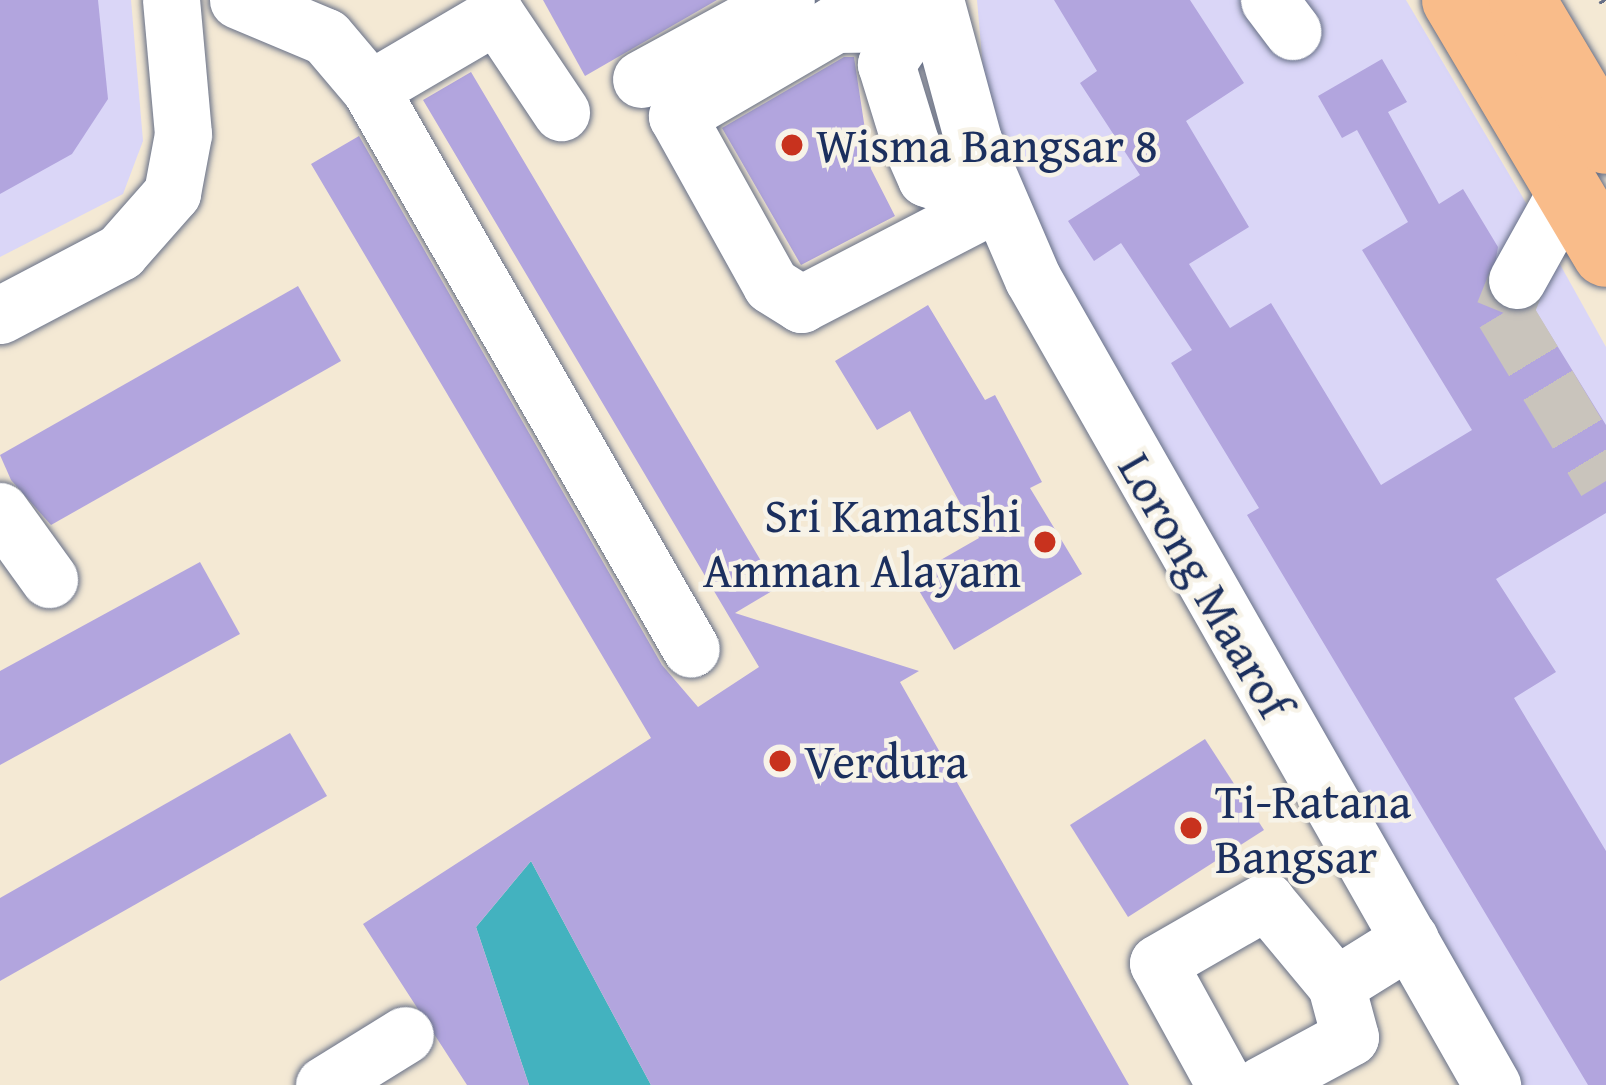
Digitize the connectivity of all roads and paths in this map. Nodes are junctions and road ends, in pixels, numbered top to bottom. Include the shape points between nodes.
1 (171, 0) edge
2 (238, 0) edge
3 (786, 0) edge
4 (1455, 0) edge
5 (1522, 0) edge
6 (1542, 0) edge
7 (937, 9) edge
8 (641, 79) dead end
9 (1568, 80) junction
10 (370, 89) junction
11 (561, 112) dead end
12 (1587, 166) edge
13 (998, 202) junction
14 (1606, 254) edge
15 (1517, 280) tunnel mouth
16 (0, 315) edge
17 (0, 511) edge
18 (49, 579) dead end
19 (692, 649) dead end
20 (1410, 939) junction
21 (1336, 985) junction
22 (405, 1035) dead end
23 (324, 1085) edge
24 (1226, 1085) edge
25 (1261, 1085) edge
26 (1492, 1085) edge

1 - 16 street via 182,134 172,194 120,252
2 - 10 street via 326,37
3 - 8 street
4 - 12 main road
5 - 9 main road
6 - 9 main road
7 - 13 street, Lorong Maarof
7 - 13 street via 886,64 926,178
7 - 13 street via 835,24 677,116 771,285 801,304 882,249
9 - 12 main road
10 - 11 street via 496,15
10 - 19 street
12 - 14 main road
12 - 15 street
13 - 20 street, Lorong Maarof via 1083,372
17 - 18 street
20 - 21 street
20 - 26 street, Lorong Maarof
21 - 24 street via 1266,901 1159,963
21 - 25 street via 1349,1037
22 - 23 street

